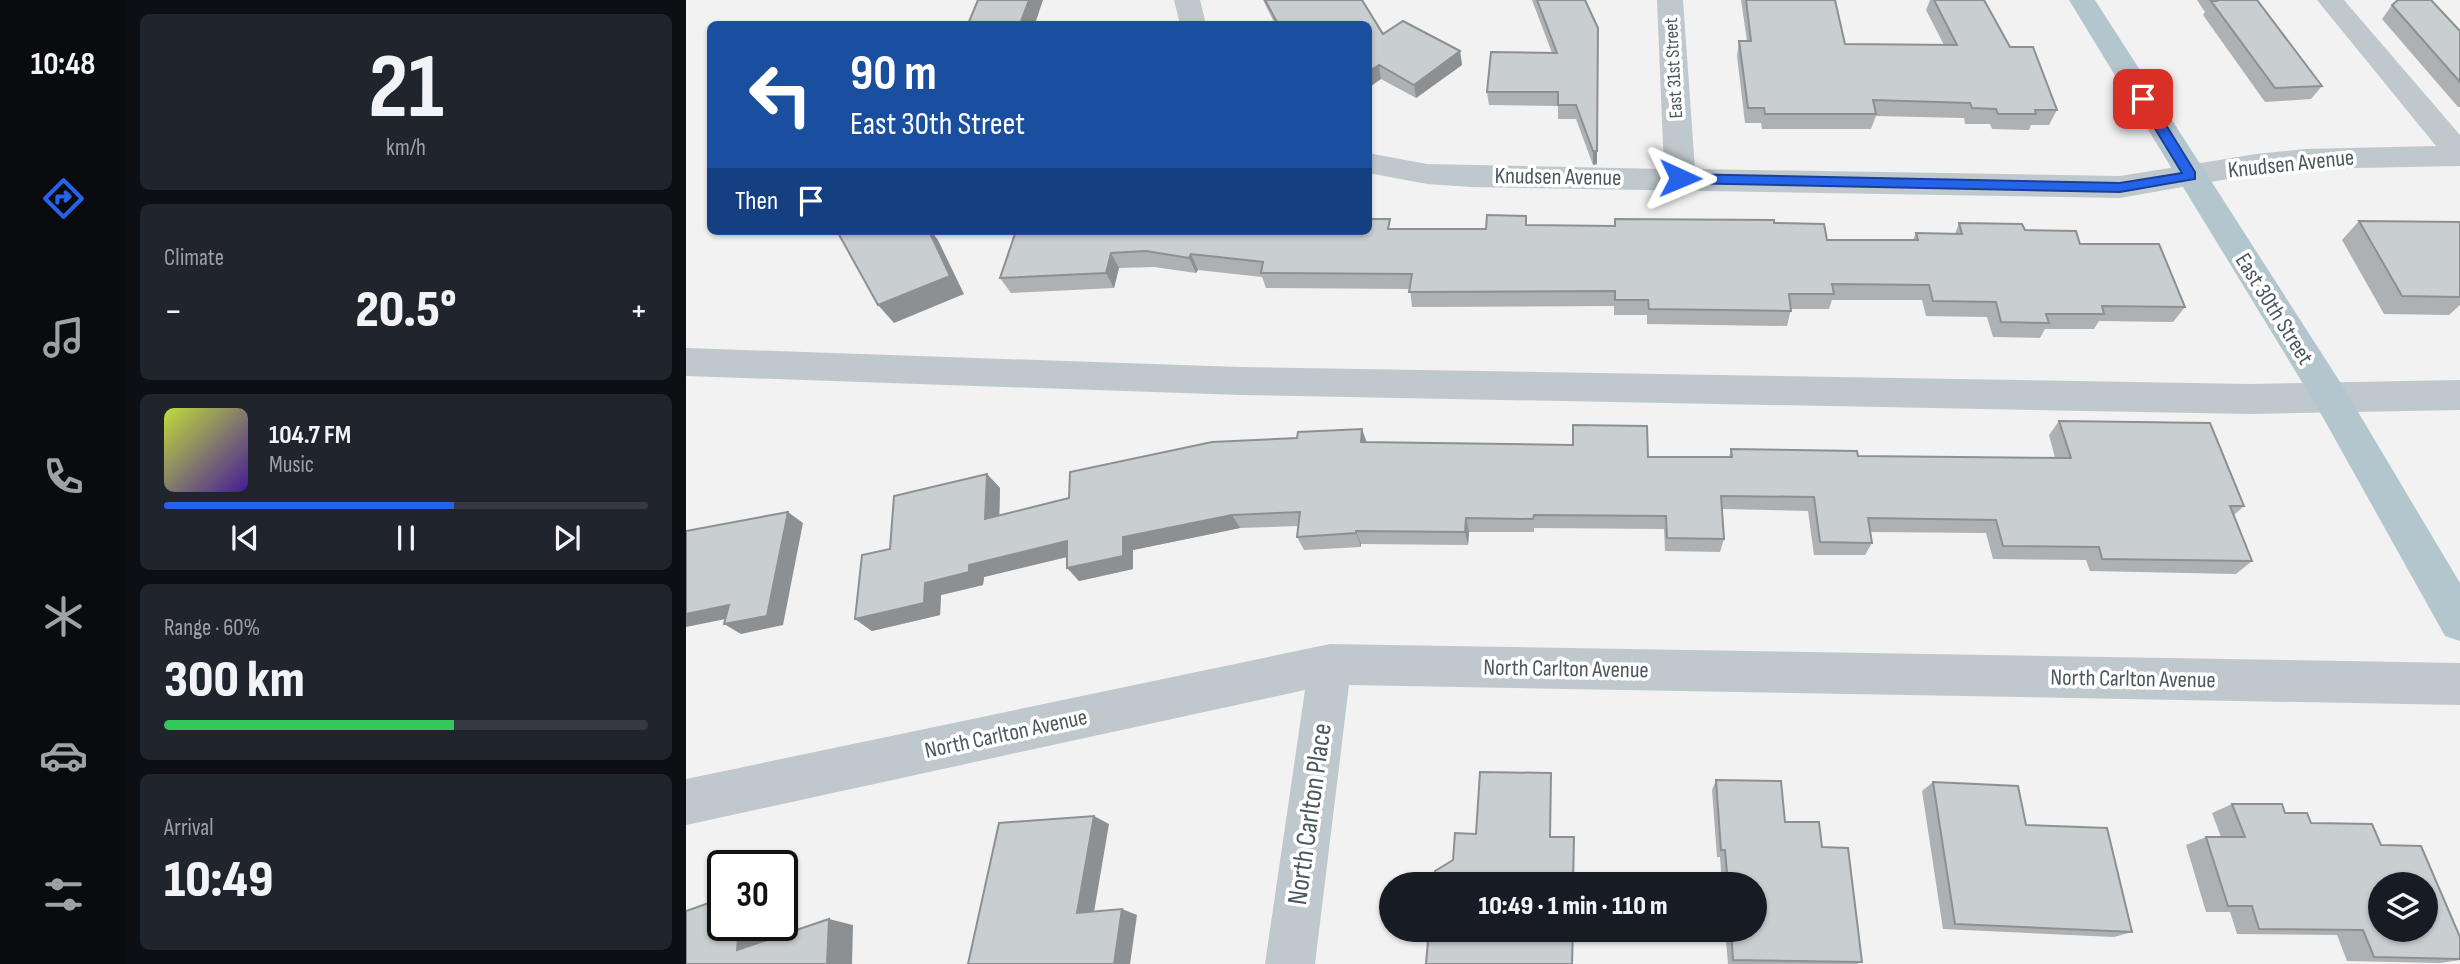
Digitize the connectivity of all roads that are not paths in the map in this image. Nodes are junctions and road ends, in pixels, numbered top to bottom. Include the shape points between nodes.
1 (1187, 0) edge
2 (1670, 0) edge
3 (2082, 0) edge
4 (2330, 0) edge
5 (1192, 21) edge
6 (2460, 155) edge
7 (1372, 164) edge
8 (2191, 176) junction
9 (1680, 178) junction
10 (686, 362) edge
11 (2329, 395) junction
12 (2460, 395) edge
13 (2460, 622) edge
14 (1330, 664) junction
15 (2460, 684) edge
16 (686, 802) edge
17 (1290, 964) edge

1 - 5 street
2 - 9 street, East 31st Street
3 - 8 main road, East 30th Street
4 - 6 street
6 - 8 street, Knudsen Avenue via 2305,159
7 - 9 street, Knudsen Avenue via 1427,174
8 - 9 street, Knudsen Avenue via 2120,187
8 - 11 main road, East 30th Street
10 - 11 street via 1254,382 2236,399
11 - 12 street
11 - 13 main road, East 30th Street
14 - 15 street, North Carlton Avenue
14 - 16 street, North Carlton Avenue
14 - 17 street, North Carlton Place

